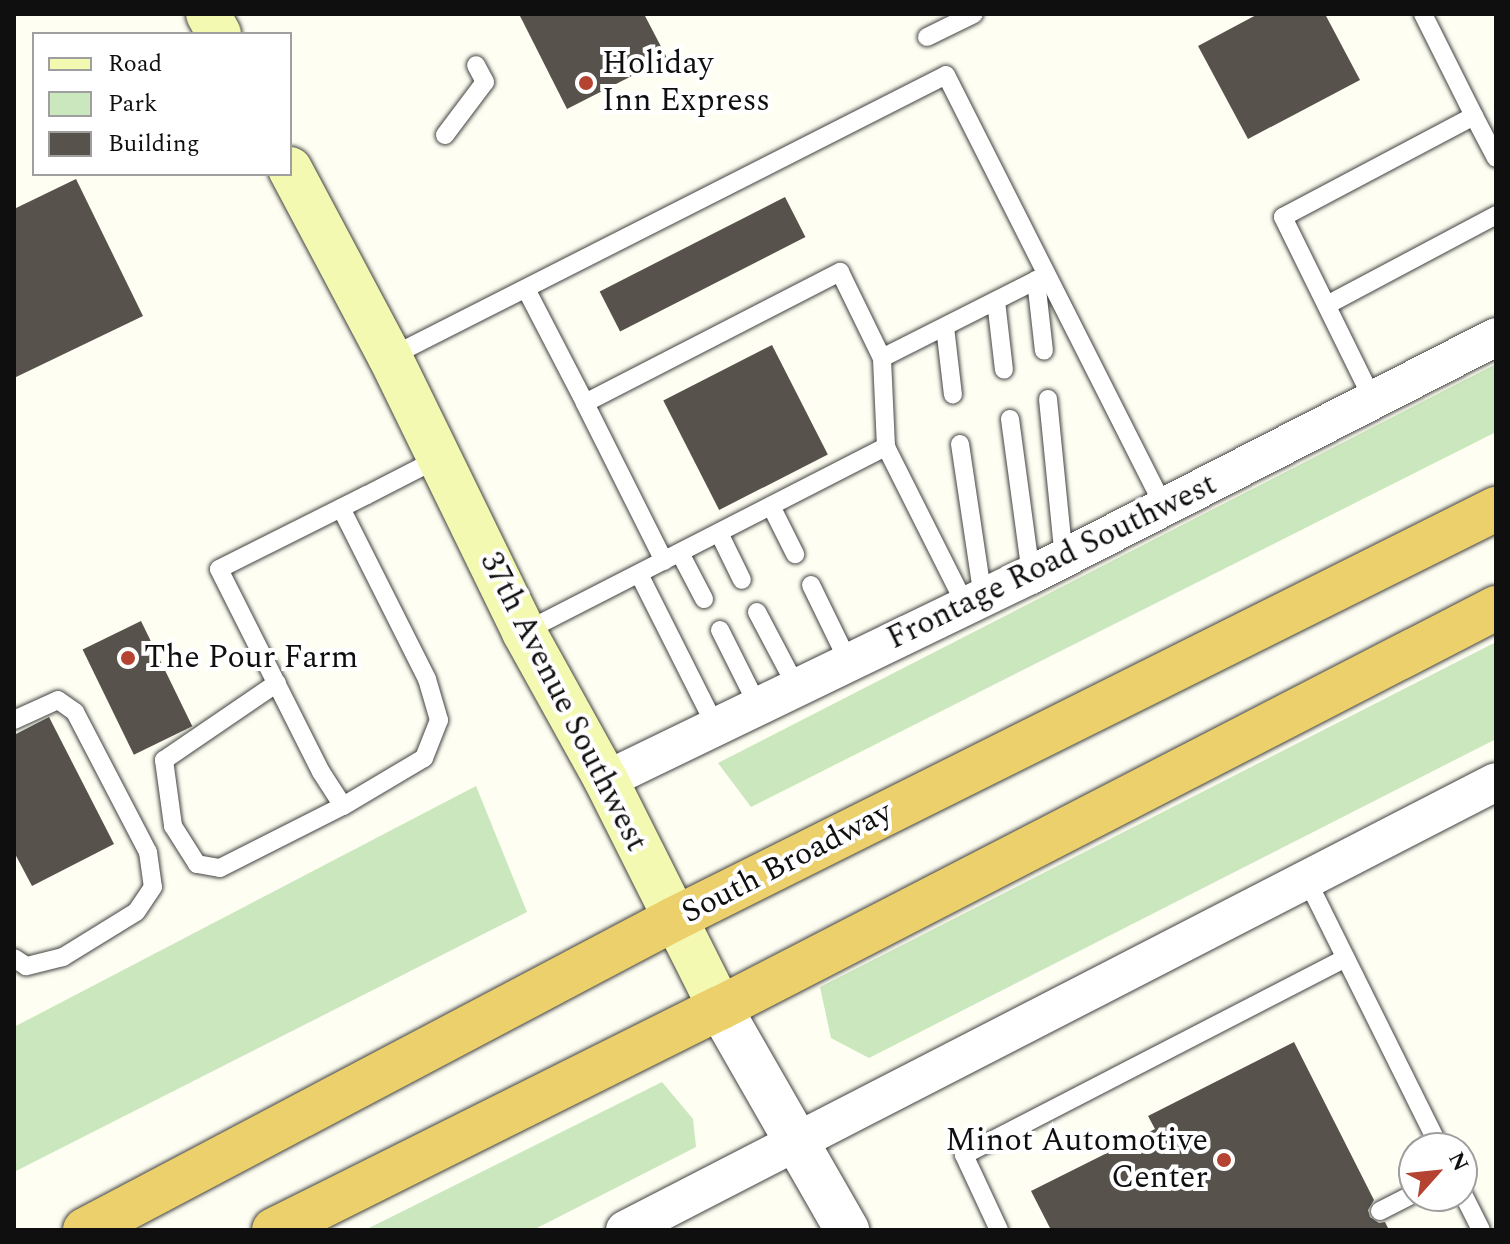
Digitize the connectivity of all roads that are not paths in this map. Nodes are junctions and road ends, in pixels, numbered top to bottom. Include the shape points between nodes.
1 (208, 14) edge
2 (974, 14) edge
3 (1423, 14) edge
4 (218, 32) edge
5 (927, 37) dead end
6 (476, 65) dead end
7 (1474, 116) junction
8 (445, 135) dead end
9 (1496, 158) edge
10 (292, 173) edge
11 (1496, 215) edge
12 (1041, 278) junction
13 (526, 289) junction
14 (996, 301) junction
15 (1327, 305) junction
16 (945, 327) junction
17 (1496, 337) edge
18 (1044, 351) dead end
19 (390, 357) junction
20 (882, 358) junction
21 (1004, 370) dead end
22 (953, 395) dead end
23 (1048, 399) dead end
24 (1373, 400) junction
25 (585, 403) junction
26 (1010, 419) dead end
27 (960, 444) dead end
28 (886, 447) junction
29 (439, 458) junction
30 (771, 506) junction
31 (1164, 507) junction
32 (341, 508) junction
33 (1496, 509) edge
34 (719, 533) junction
35 (795, 554) dead end
36 (672, 557) junction
37 (1064, 558) junction
38 (639, 574) junction
39 (1031, 575) junction
40 (742, 580) dead end
41 (811, 585) dead end
42 (704, 599) dead end
43 (974, 602) junction
44 (1496, 608) edge
45 (757, 612) dead end
46 (720, 630) dead end
47 (524, 632) junction
48 (849, 663) junction
49 (277, 683) junction
50 (797, 688) junction
51 (758, 706) junction
52 (14, 720) edge
53 (716, 727) junction
54 (606, 780) junction
55 (1496, 782) edge
56 (343, 806) junction
57 (1307, 880) junction
58 (674, 919) junction
59 (1345, 958) junction
60 (18, 965) edge
61 (720, 1008) junction
62 (1432, 1132) edge
63 (798, 1143) junction
64 (1398, 1202) edge
65 (1380, 1211) dead end
66 (1472, 1212) edge
67 (85, 1230) edge
68 (274, 1230) edge
69 (625, 1230) edge
70 (847, 1230) edge
71 (999, 1230) edge
72 (1481, 1230) edge

1 - 4 main road
2 - 5 lane
3 - 7 lane
6 - 8 lane via 485,82
7 - 9 lane
7 - 15 lane via 1283,217
10 - 19 main road, 37th Avenue Southwest
11 - 15 lane
12 - 13 lane via 946,75
12 - 14 lane
12 - 18 lane
12 - 31 lane
13 - 19 lane
13 - 25 lane
14 - 16 lane
14 - 21 lane
15 - 24 lane
16 - 20 lane
16 - 22 lane
17 - 24 street, Frontage Road Southwest
19 - 29 main road, 37th Avenue Southwest
20 - 25 lane via 840,272
20 - 28 lane
23 - 37 lane
24 - 31 street, Frontage Road Southwest
25 - 36 lane
26 - 39 lane
27 - 43 lane
28 - 30 lane
28 - 43 lane
29 - 32 lane
29 - 47 main road, 37th Avenue Southwest
30 - 34 lane
30 - 35 lane
31 - 37 street, Frontage Road Southwest
32 - 49 lane via 219,569
32 - 56 lane via 427,679 439,720 424,758
33 - 58 highway, South Broadway
34 - 36 lane
34 - 40 lane
36 - 38 lane
36 - 42 lane
37 - 39 street, Frontage Road Southwest
38 - 47 lane
38 - 53 lane
39 - 43 street, Frontage Road Southwest
41 - 48 lane
43 - 48 street, Frontage Road Southwest
44 - 61 highway
45 - 50 lane
46 - 51 lane
47 - 54 main road, 37th Avenue Southwest
48 - 50 street, Frontage Road Southwest
49 - 56 lane
49 - 56 lane via 164,760 173,826 197,864 220,868
50 - 51 street, Frontage Road Southwest
51 - 53 street, Frontage Road Southwest
52 - 60 lane via 58,700 75,712 148,852 153,887 136,912 63,957
53 - 54 street, Frontage Road Southwest
54 - 58 main road, 37th Avenue Southwest
55 - 57 street
57 - 59 lane
57 - 63 street
58 - 61 main road, 37th Avenue Southwest
58 - 67 highway, South Broadway
59 - 62 lane
59 - 71 lane via 964,1155
61 - 63 street, 37th Avenue Southwest
61 - 68 highway
63 - 69 street
63 - 70 street, 37th Avenue Southwest
64 - 65 lane
66 - 72 lane

